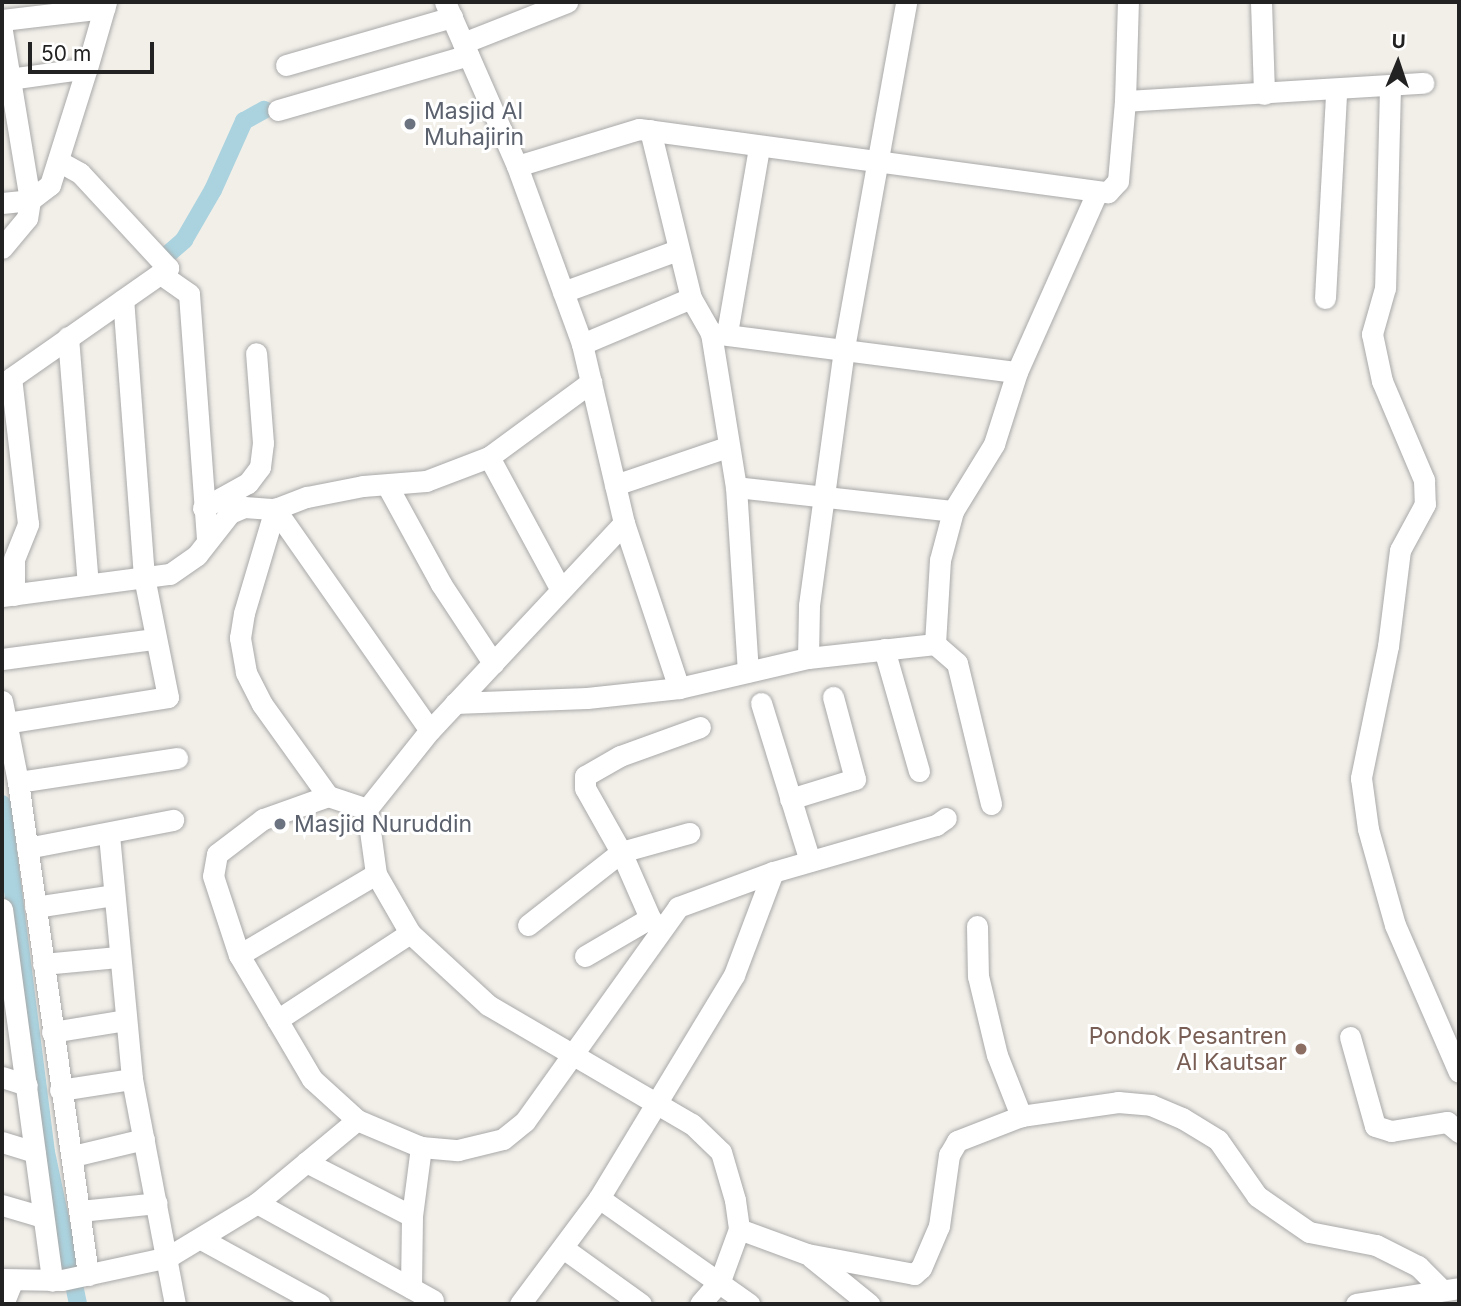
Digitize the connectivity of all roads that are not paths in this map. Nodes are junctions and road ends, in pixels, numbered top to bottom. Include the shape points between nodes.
1 (567, 2) edge
2 (906, 2) edge
3 (1128, 2) edge
4 (1261, 2) edge
5 (105, 5) edge
6 (449, 9) edge
7 (2, 20) edge
8 (2, 31) edge
9 (465, 49) junction
10 (286, 65) dead end
11 (87, 68) junction
12 (6, 79) edge
13 (1423, 83) dead end
14 (1390, 87) junction
15 (1336, 92) junction
16 (1264, 94) junction
17 (1125, 101) junction
18 (278, 110) dead end
19 (650, 131) junction
20 (11, 140) edge
21 (759, 147) junction
22 (58, 161) junction
23 (875, 163) junction
24 (517, 166) junction
25 (1097, 192) junction
26 (30, 200) junction
27 (2, 203) edge
28 (2, 248) edge
29 (678, 250) junction
30 (162, 275) junction
31 (563, 292) junction
32 (691, 298) junction
33 (1325, 298) dead end
34 (123, 300) junction
35 (719, 333) junction
36 (68, 337) junction
37 (582, 344) junction
38 (844, 348) junction
39 (256, 353) dead end
40 (1017, 372) junction
41 (591, 382) junction
42 (727, 447) junction
43 (488, 457) junction
44 (615, 485) junction
45 (388, 487) junction
46 (736, 488) junction
47 (823, 499) junction
48 (203, 508) junction
49 (275, 509) junction
50 (953, 511) junction
51 (624, 523) junction
52 (207, 541) junction
53 (144, 577) junction
54 (88, 583) junction
55 (561, 590) junction
56 (8, 596) edge
57 (153, 639) junction
58 (935, 644) junction
59 (884, 649) junction
60 (808, 658) junction
61 (2, 659) edge
62 (493, 663) junction
63 (748, 672) junction
64 (679, 688) junction
65 (833, 697) dead end
66 (2, 701) edge
67 (455, 703) junction
68 (761, 704) dead end
69 (6, 723) junction
70 (699, 727) dead end
71 (430, 730) junction
72 (177, 758) dead end
73 (919, 771) dead end
74 (18, 782) junction
75 (328, 796) junction
76 (790, 799) junction
77 (991, 804) dead end
78 (367, 809) junction
79 (946, 818) dead end
80 (173, 820) dead end
81 (690, 833) dead end
82 (109, 835) junction
83 (27, 848) junction
84 (621, 852) junction
85 (810, 861) junction
86 (773, 872) junction
87 (376, 874) junction
88 (113, 895) junction
89 (35, 907) junction
90 (2, 909) edge
91 (528, 925) dead end
92 (655, 925) junction
93 (977, 926) dead end
94 (410, 933) junction
95 (5, 952) edge
96 (239, 955) junction
97 (585, 956) dead end
98 (118, 957) junction
99 (43, 964) junction
100 (10, 1015) edge
101 (125, 1020) junction
102 (277, 1020) junction
103 (52, 1032) junction
104 (1350, 1037) dead end
105 (570, 1056) junction
106 (1459, 1072) edge
107 (2, 1077) edge
108 (132, 1079) junction
109 (27, 1085) junction
110 (60, 1090) junction
111 (659, 1105) junction
112 (1021, 1116) junction
113 (356, 1120) junction
114 (1459, 1132) edge
115 (144, 1139) junction
116 (2, 1142) edge
117 (421, 1147) junction
118 (35, 1152) junction
119 (73, 1156) junction
120 (306, 1162) junction
121 (598, 1198) junction
122 (157, 1203) junction
123 (257, 1203) junction
124 (2, 1205) edge
125 (80, 1211) junction
126 (412, 1216) junction
127 (43, 1217) junction
128 (739, 1229) junction
129 (203, 1240) junction
130 (563, 1248) junction
131 (807, 1254) junction
132 (168, 1257) junction
133 (71, 1278) junction
134 (7, 1281) edge
135 (720, 1281) junction
136 (1450, 1288) edge
137 (428, 1299) edge
138 (179, 1303) edge
139 (524, 1303) edge
140 (3, 1304) edge
141 (320, 1304) edge
142 (641, 1304) edge
143 (700, 1304) edge
144 (749, 1304) edge
145 (869, 1304) edge
146 (1356, 1304) edge

1 - 9 street
2 - 23 street
3 - 17 street
4 - 16 street
5 - 7 street
5 - 11 street
6 - 9 street
6 - 10 street
8 - 12 street
9 - 18 street
9 - 24 street
11 - 12 street
11 - 22 street
12 - 20 street
13 - 14 street
14 - 15 street
14 - 106 street via 1385,288 1372,334 1382,382 1424,480 1425,504 1400,550 1388,646 1361,778 1368,829 1395,925
15 - 16 street
15 - 33 street
16 - 17 street
17 - 25 street via 1118,181 1114,189
19 - 21 street
19 - 24 street via 639,129
19 - 29 street
20 - 26 street
21 - 23 street
21 - 35 street
22 - 26 street via 47,189
22 - 30 street via 80,173 167,262 168,271
23 - 25 street
23 - 38 street
24 - 31 street
25 - 40 street
26 - 27 street
26 - 28 street via 27,218
29 - 31 street
29 - 32 street
30 - 34 street
30 - 48 street via 189,294
31 - 37 street
32 - 35 street
32 - 37 street
34 - 36 street
34 - 53 street
35 - 38 street
35 - 42 street
36 - 54 street
36 - 56 street via 10,382 28,524 14,559
37 - 41 street
38 - 40 street
38 - 47 street
39 - 48 street via 263,443 260,467 248,483
40 - 50 street via 994,444
41 - 43 street
41 - 44 street
42 - 44 street
42 - 46 street
43 - 45 street via 426,481
43 - 55 street
44 - 51 street
45 - 49 street via 363,486 307,497
45 - 62 street via 441,584
46 - 47 street
46 - 63 street
47 - 50 street
47 - 60 street via 809,605
48 - 52 street
49 - 52 street via 235,510
49 - 71 street
49 - 75 street via 244,613 243,659 262,704
50 - 58 street via 940,560
51 - 55 street
51 - 64 street
52 - 53 street via 184,567 163,576
53 - 54 street
53 - 57 street
54 - 56 street
55 - 62 street
57 - 61 street
57 - 69 street via 168,697
58 - 59 street
58 - 77 street via 957,663
59 - 60 street
59 - 73 street
60 - 63 street
62 - 67 street
63 - 64 street
64 - 67 street
65 - 76 street via 855,779
66 - 69 street
67 - 71 street
68 - 76 street
69 - 74 street
70 - 84 street via 620,756 585,776 585,788
71 - 78 street
72 - 74 street
74 - 83 street
75 - 78 street
75 - 96 street via 263,819 217,854 216,887
76 - 85 street
78 - 87 street
79 - 85 street via 936,825
80 - 82 street
81 - 84 street
82 - 83 street
82 - 88 street
83 - 89 street
84 - 91 street
84 - 92 street
85 - 86 street
86 - 92 street via 678,907
86 - 111 street via 734,975
87 - 94 street
87 - 96 street
88 - 89 street
88 - 98 street
89 - 99 street
90 - 95 street
92 - 97 street
92 - 105 street
93 - 112 street via 978,975 997,1055
94 - 102 street
94 - 105 street via 488,1005
95 - 100 street
96 - 102 street
98 - 99 street
98 - 101 street
99 - 103 street
100 - 109 street
101 - 103 street
101 - 108 street
102 - 113 street via 312,1079
103 - 110 street
104 - 114 street via 1375,1126 1391,1131 1447,1122
105 - 111 street
105 - 117 street via 525,1121 503,1139 458,1150
107 - 109 street
108 - 110 street
108 - 115 street
109 - 118 street
110 - 119 street
111 - 121 street
111 - 128 street via 692,1124 721,1152 736,1200
112 - 131 street via 952,1147 939,1226 917,1272 883,1270
112 - 136 street via 1118,1102 1166,1110 1218,1140 1256,1196 1309,1232 1376,1245
113 - 117 street
113 - 120 street
115 - 119 street
115 - 122 street
116 - 118 street
117 - 126 street
118 - 127 street
119 - 125 street
120 - 123 street
120 - 126 street
121 - 130 street
121 - 135 street
122 - 125 street
122 - 132 street
123 - 129 street
123 - 137 street
124 - 127 street
125 - 133 street
126 - 137 street
127 - 133 street
128 - 131 street
128 - 135 street
129 - 132 street
129 - 141 street
130 - 139 street
130 - 142 street
131 - 145 street
132 - 133 street
132 - 138 street
133 - 134 street
134 - 140 street
135 - 143 street
135 - 144 street
136 - 146 street

